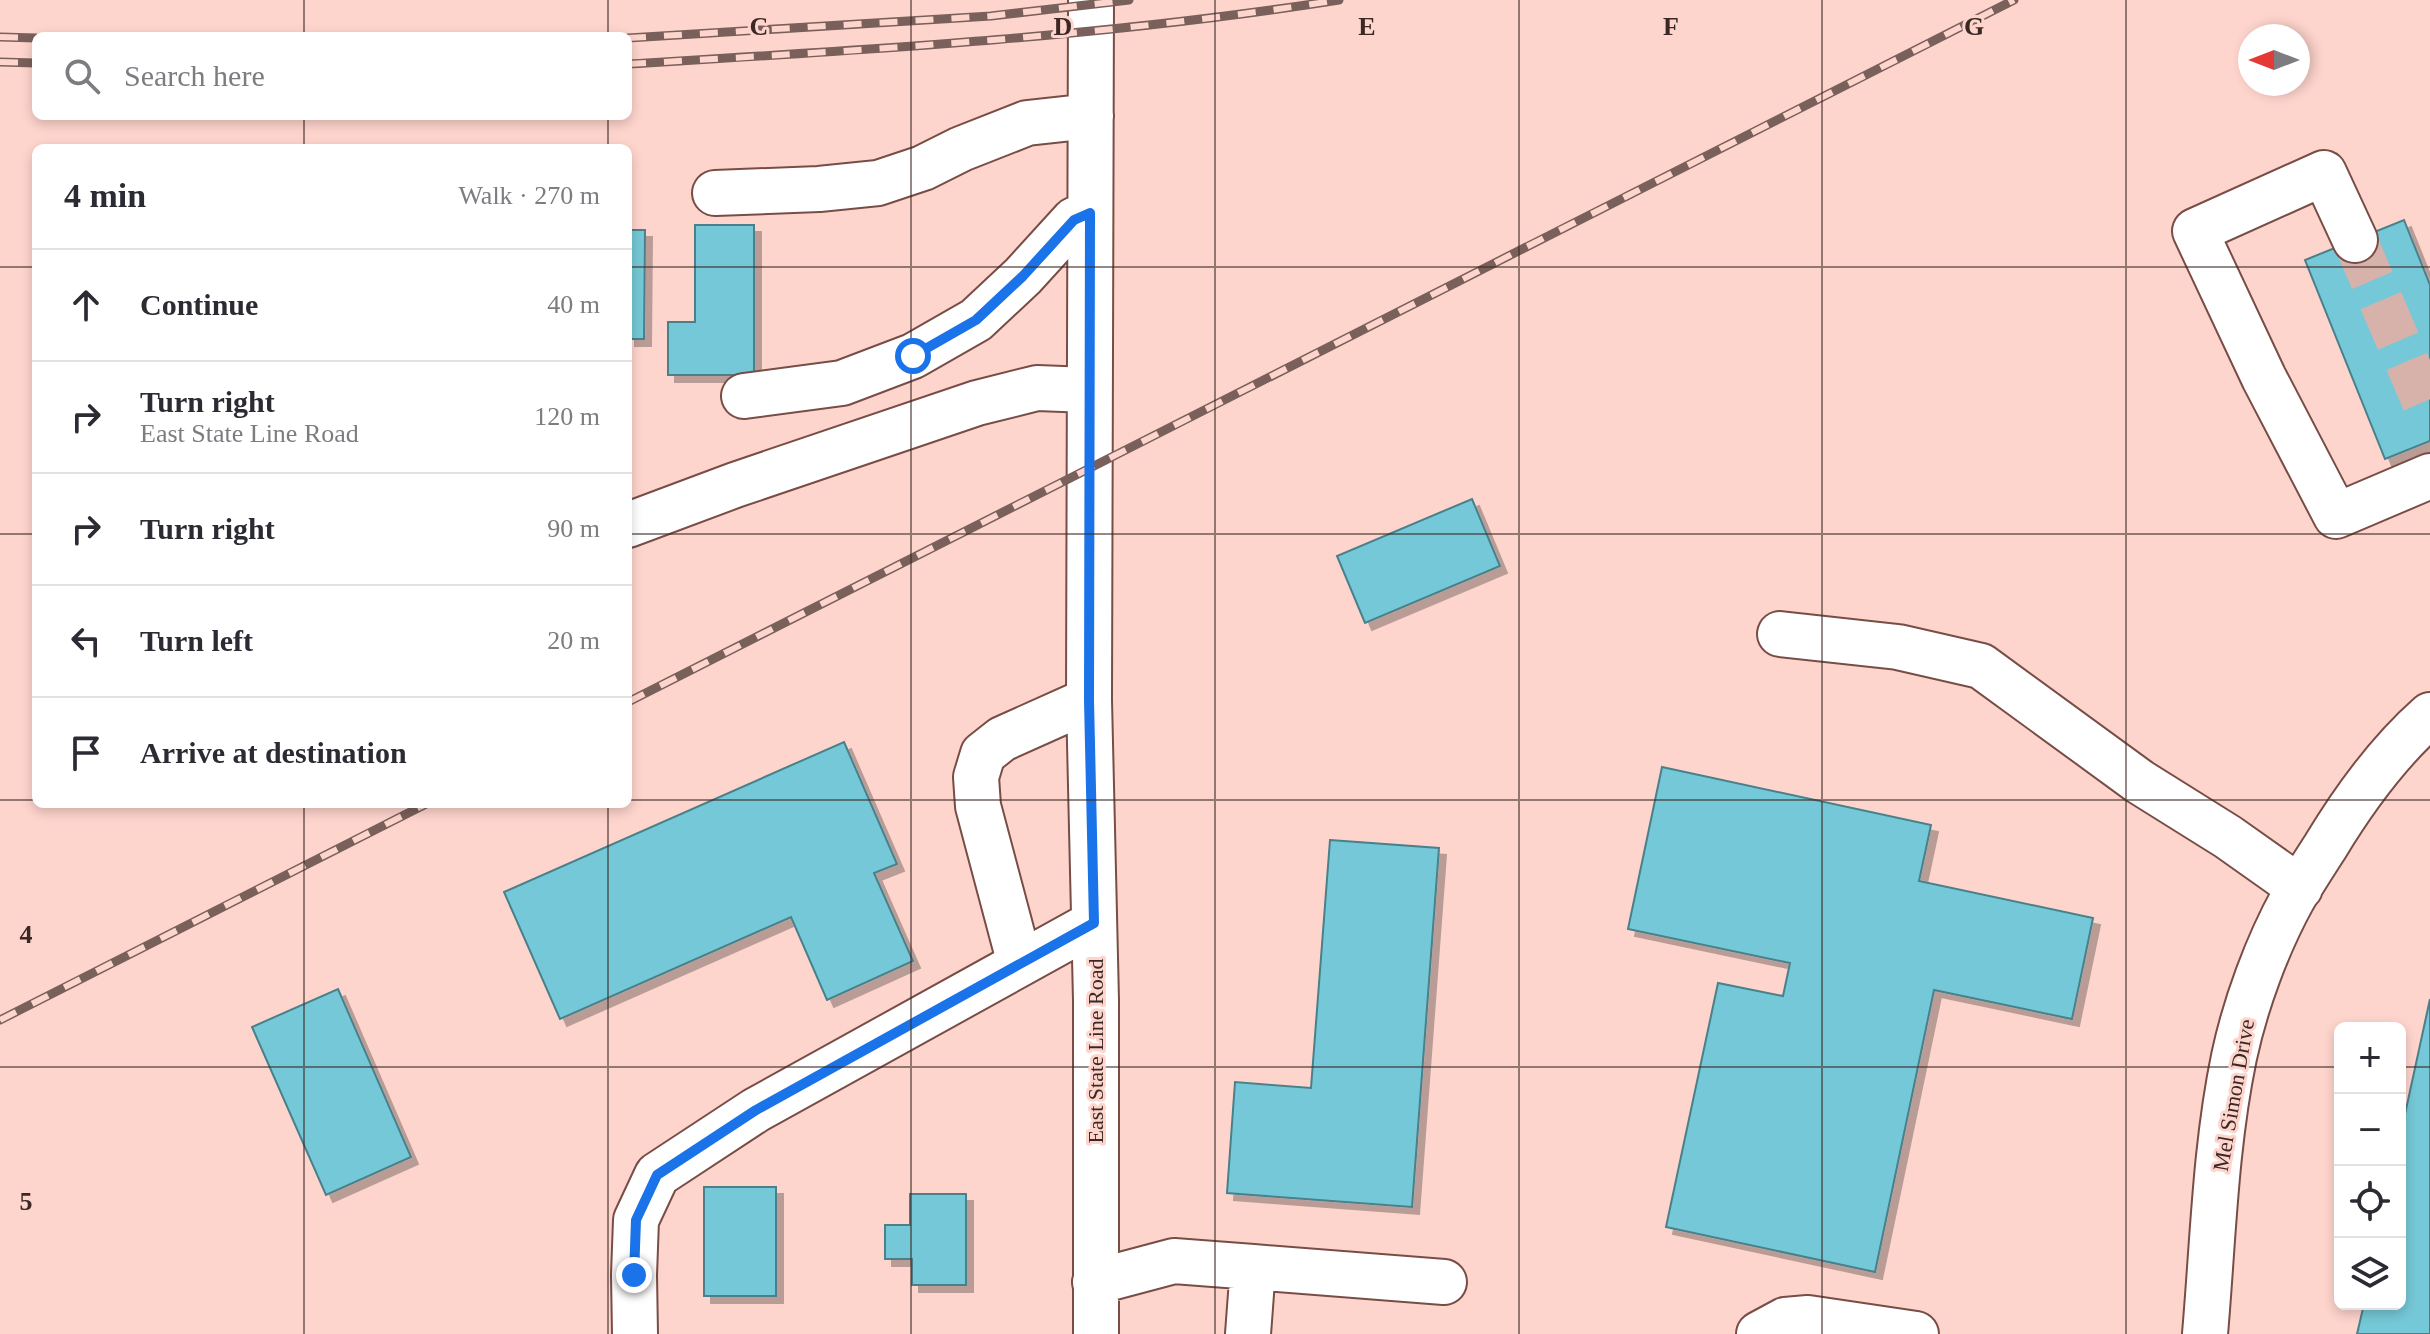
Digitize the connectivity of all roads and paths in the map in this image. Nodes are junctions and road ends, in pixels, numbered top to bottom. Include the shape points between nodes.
1 (1091, 0) edge
2 (1091, 116) junction
3 (715, 193) dead end
4 (1090, 213) junction
5 (2355, 240) tunnel mouth
6 (1089, 390) junction
7 (744, 396) dead end
8 (2430, 476) edge
9 (632, 524) edge
10 (1780, 634) dead end
11 (1089, 700) junction
12 (2430, 715) edge
13 (2300, 888) junction
14 (1094, 923) junction
15 (1020, 964) junction
16 (1253, 1267) junction
17 (1095, 1282) junction
18 (1444, 1282) dead end
19 (635, 1334) edge
20 (1096, 1334) edge
21 (1248, 1334) edge
22 (1759, 1334) edge
23 (1916, 1334) edge
24 (2205, 1334) edge

1 - 2 street, East State Line Road
2 - 3 street via 1027,123 878,183
2 - 4 street, East State Line Road
4 - 6 street, East State Line Road
4 - 7 street via 1074,220 976,320 913,356 842,383
5 - 8 street via 2324,173 2195,231 2336,516
6 - 9 street via 1037,388 977,403
6 - 11 street, East State Line Road
10 - 13 street via 1898,647 1981,666 2140,782
11 - 14 street, East State Line Road
11 - 15 street via 1002,739 983,754 976,777 978,806
12 - 13 street, Mel Simon Drive via 2378,769
13 - 24 street, Mel Simon Drive via 2274,937 2234,1057
14 - 15 street
14 - 17 street, East State Line Road
15 - 19 street via 756,1110 657,1175 636,1220
16 - 17 street via 1174,1261
16 - 18 street
16 - 21 street
17 - 20 street, East State Line Road
22 - 23 street via 1785,1320 1808,1318

